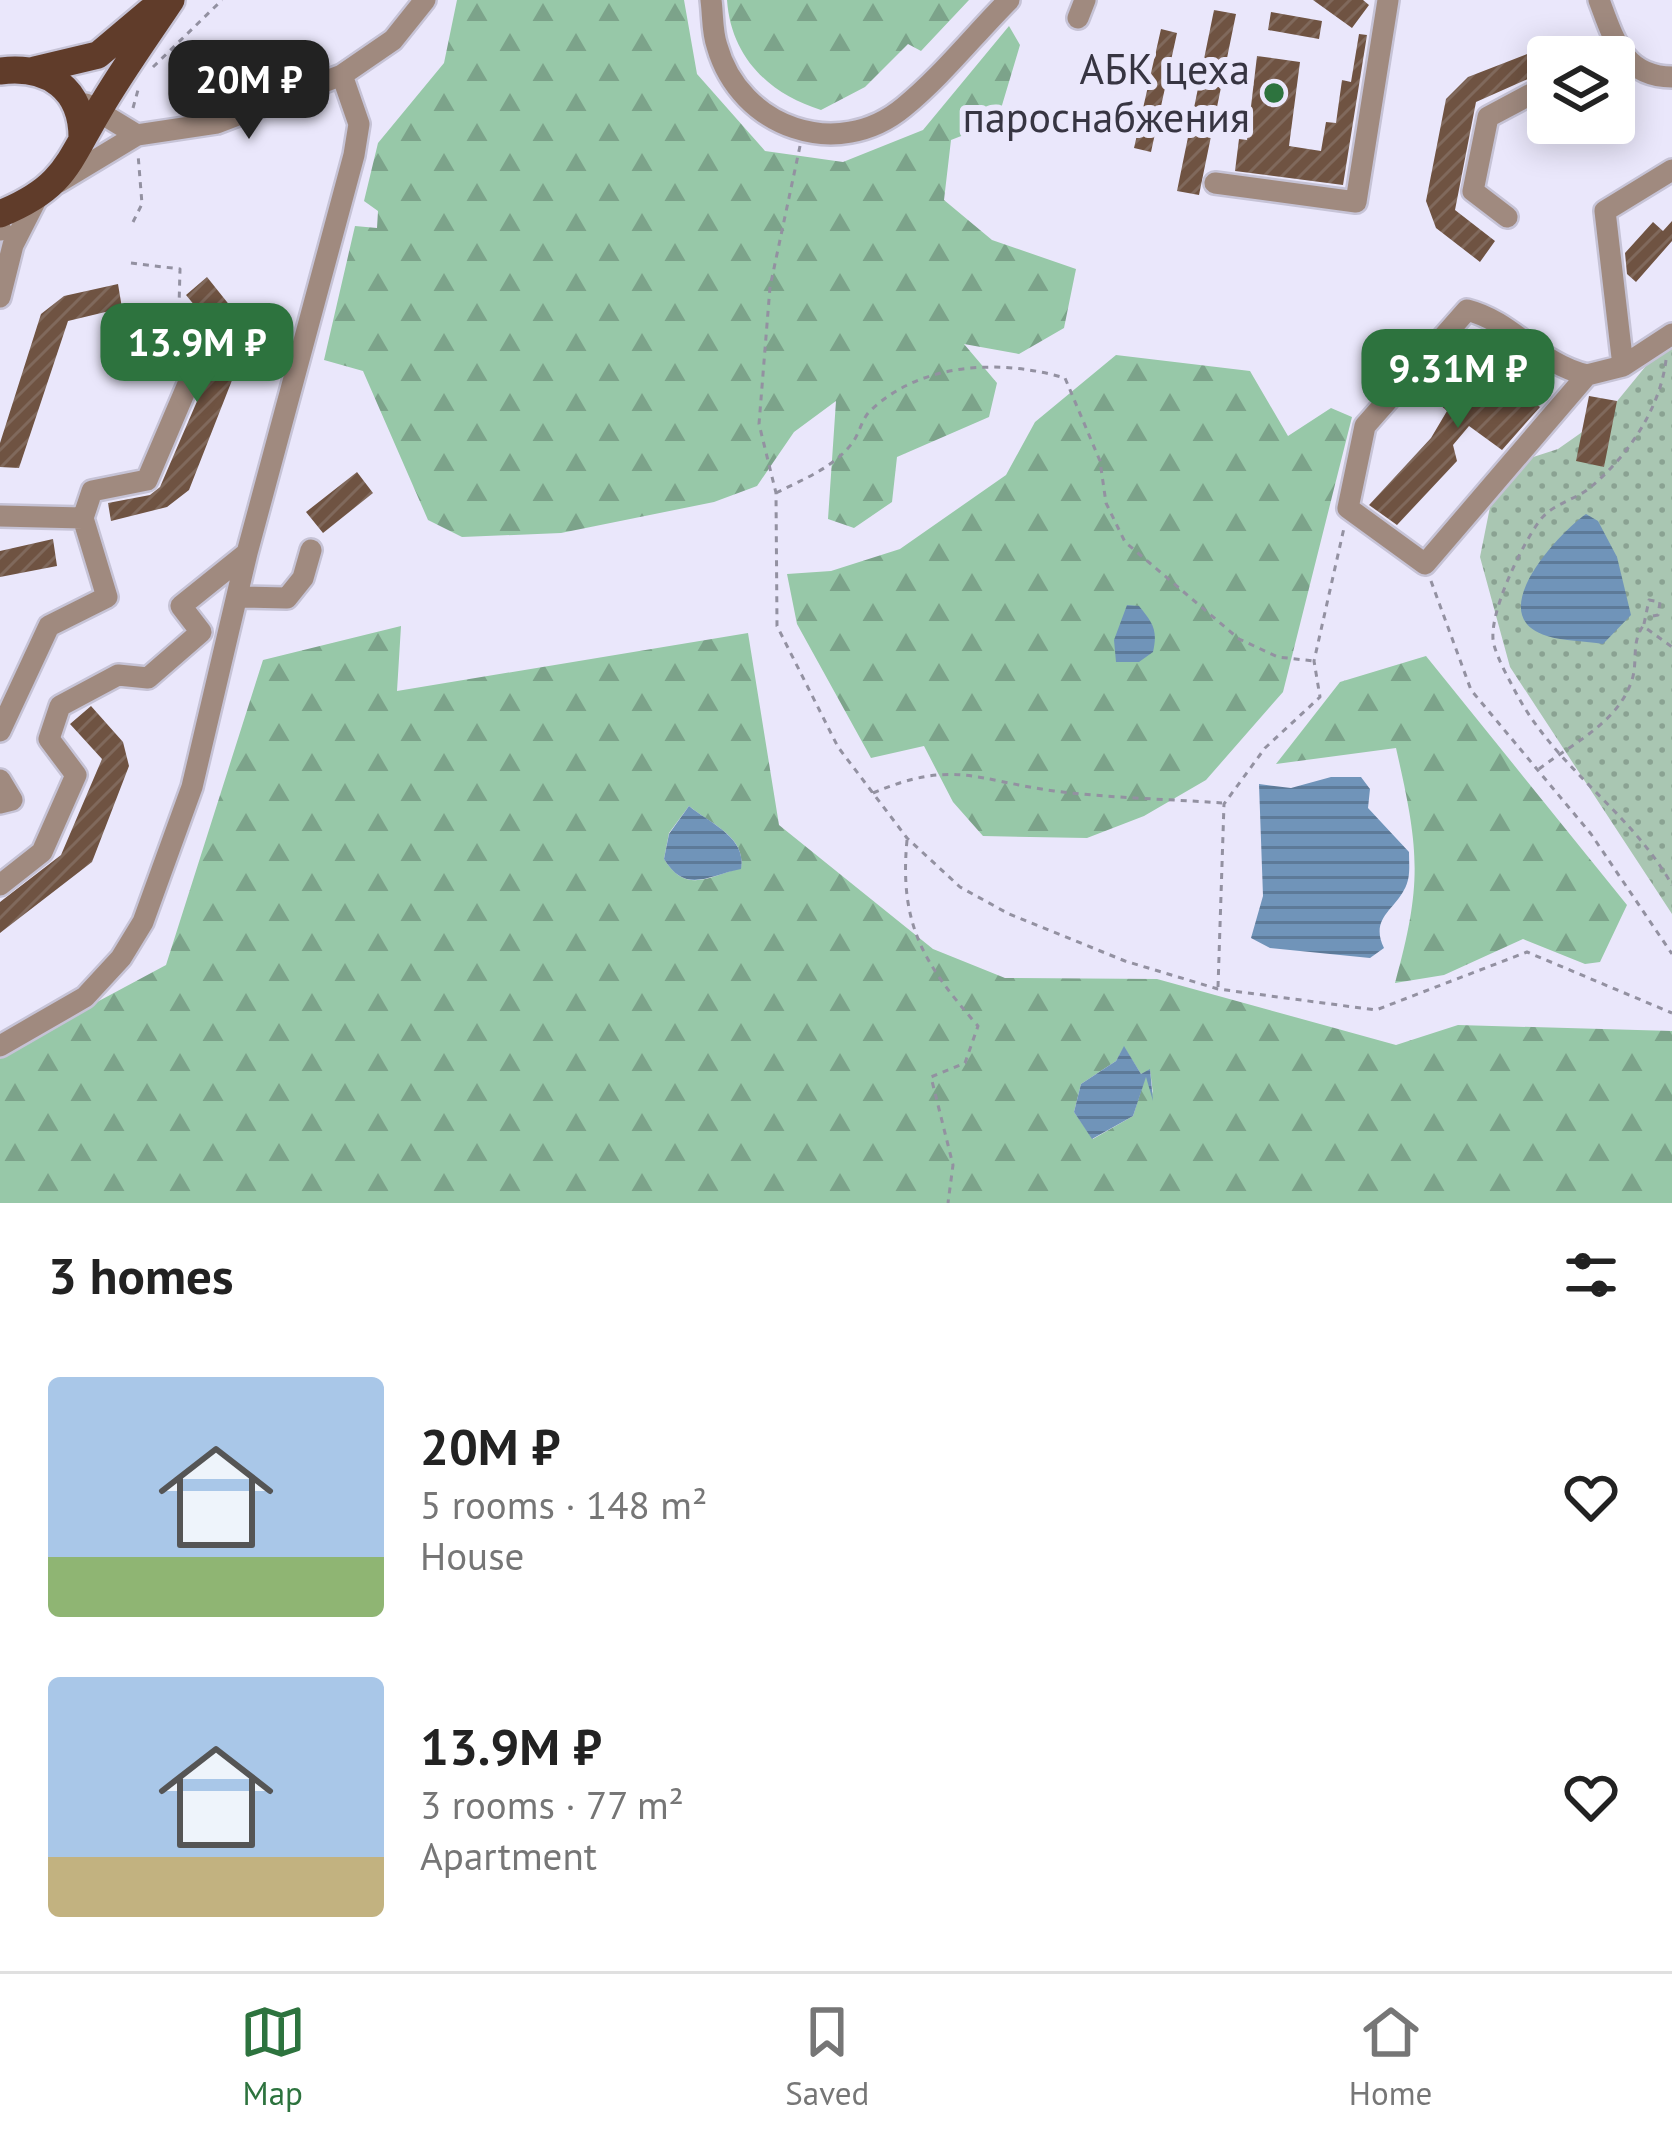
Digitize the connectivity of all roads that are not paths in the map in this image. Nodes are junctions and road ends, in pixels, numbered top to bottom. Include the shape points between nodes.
1 (160, 0) edge
2 (171, 0) edge
3 (425, 0) edge
4 (711, 0) edge
5 (1009, 0) edge
6 (1388, 0) edge
7 (1599, 0) edge
8 (1606, 36) edge
9 (1635, 69) edge
10 (35, 70) junction
11 (0, 71) edge
12 (342, 75) junction
13 (1672, 77) edge
14 (71, 94) junction
15 (1527, 97) edge
16 (98, 111) junction
17 (136, 134) junction
18 (82, 145) junction
19 (1672, 170) edge
20 (1216, 183) dead end
21 (45, 192) junction
22 (0, 214) edge
23 (1508, 218) dead end
24 (3, 233) edge
25 (0, 297) edge
26 (179, 324) road end
27 (1670, 336) edge
28 (1623, 366) junction
29 (1587, 375) junction
30 (0, 516) edge
31 (83, 518) junction
32 (311, 550) dead end
33 (247, 553) junction
34 (238, 597) junction
35 (0, 731) edge
36 (0, 780) edge
37 (0, 802) edge
38 (0, 885) edge
39 (0, 1046) edge

1 - 10 main road via 98,55
2 - 16 main road
3 - 12 street via 393,40
4 - 5 street via 717,47 731,76 775,122 803,133 856,132 904,108
6 - 20 street via 1356,202
7 - 8 street
9 - 13 street
10 - 11 main road
10 - 14 main road
12 - 17 street via 217,123
12 - 33 street via 359,124 354,155
14 - 16 street
14 - 18 main road
15 - 23 street via 1488,117 1474,191
16 - 17 street
16 - 18 main road
17 - 21 street
18 - 21 main road
19 - 28 street via 1605,211
21 - 22 main road
21 - 24 street
24 - 25 street
26 - 31 street via 203,349 147,480 92,491
27 - 28 street
28 - 29 street
29 - 29 street via 1425,564 1348,508 1365,426 1467,310 1501,323 1548,361
30 - 31 street
31 - 35 street via 107,597 49,626
32 - 34 street via 287,598
33 - 34 street
33 - 38 street via 181,606 200,632 171,664 148,678 118,675 60,706 49,739 76,775 42,852
34 - 39 street via 192,787 143,922 85,997
36 - 37 street via 12,800

